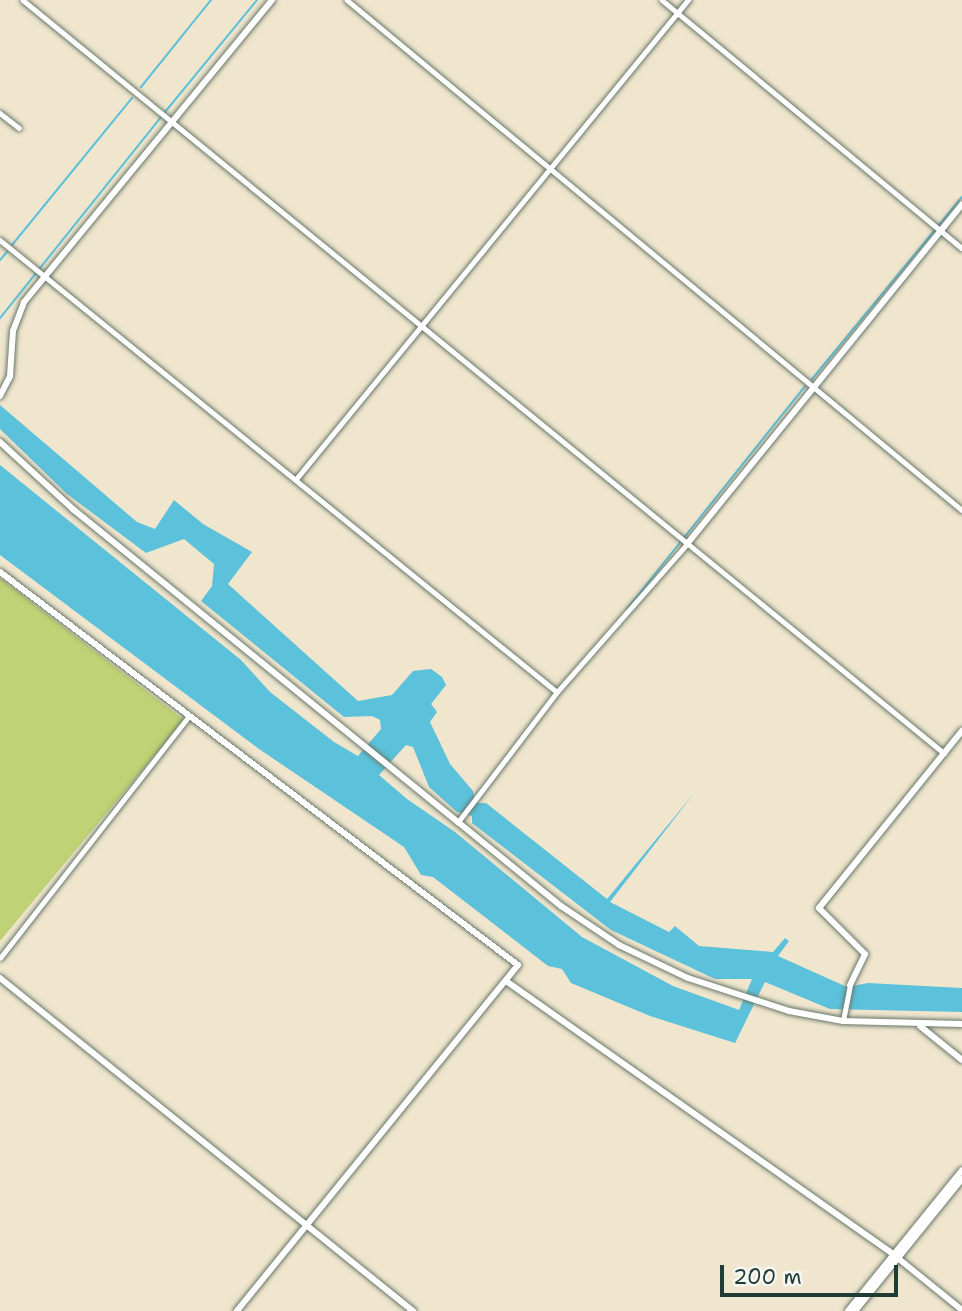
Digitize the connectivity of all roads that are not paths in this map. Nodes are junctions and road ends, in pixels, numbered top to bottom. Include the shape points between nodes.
1 (23, 0) edge
2 (272, 0) edge
3 (347, 0) edge
4 (662, 0) edge
5 (688, 0) edge
6 (677, 12) junction
7 (0, 113) edge
8 (173, 121) junction
9 (19, 128) dead end
10 (552, 169) junction
11 (962, 205) edge
12 (941, 231) junction
13 (0, 240) edge
14 (962, 248) edge
15 (47, 275) junction
16 (424, 324) junction
17 (815, 388) junction
18 (0, 396) edge
19 (0, 443) edge
20 (297, 478) junction
21 (962, 510) edge
22 (685, 541) junction
23 (0, 572) edge
24 (557, 692) junction
25 (188, 716) junction
26 (962, 731) edge
27 (944, 753) junction
28 (458, 822) junction
29 (0, 958) edge
30 (0, 978) edge
31 (506, 981) junction
32 (850, 985) joint
33 (843, 1021) junction
34 (962, 1024) edge
35 (920, 1026) junction
36 (962, 1060) edge
37 (962, 1170) edge
38 (962, 1180) edge
39 (307, 1225) junction
40 (896, 1257) junction
41 (962, 1310) edge
42 (237, 1311) edge
43 (413, 1311) edge
44 (848, 1311) edge
45 (855, 1311) edge

1 - 8 street
2 - 8 street
3 - 10 street
4 - 6 street
5 - 6 street
6 - 10 street
6 - 12 street
7 - 9 street
8 - 15 street
8 - 16 street
10 - 16 street
10 - 17 street
11 - 12 street
12 - 14 street
12 - 17 street
13 - 15 street
15 - 18 street via 18,315 10,376
15 - 20 street
16 - 20 street
16 - 22 street
17 - 21 street
17 - 22 street
19 - 28 street via 74,510
20 - 24 street
22 - 24 street
22 - 27 street
23 - 25 street
24 - 28 street via 477,804
25 - 29 street
25 - 31 street via 518,965
26 - 27 street
27 - 32 street via 819,908 866,954
28 - 33 street via 561,906 619,945 688,978 747,999
30 - 39 street
31 - 39 street
31 - 40 street
32 - 33 street
33 - 35 street
34 - 35 street
35 - 36 street
37 - 40 street
38 - 40 street
39 - 42 street
39 - 43 street
40 - 41 street
40 - 44 street
40 - 45 street

